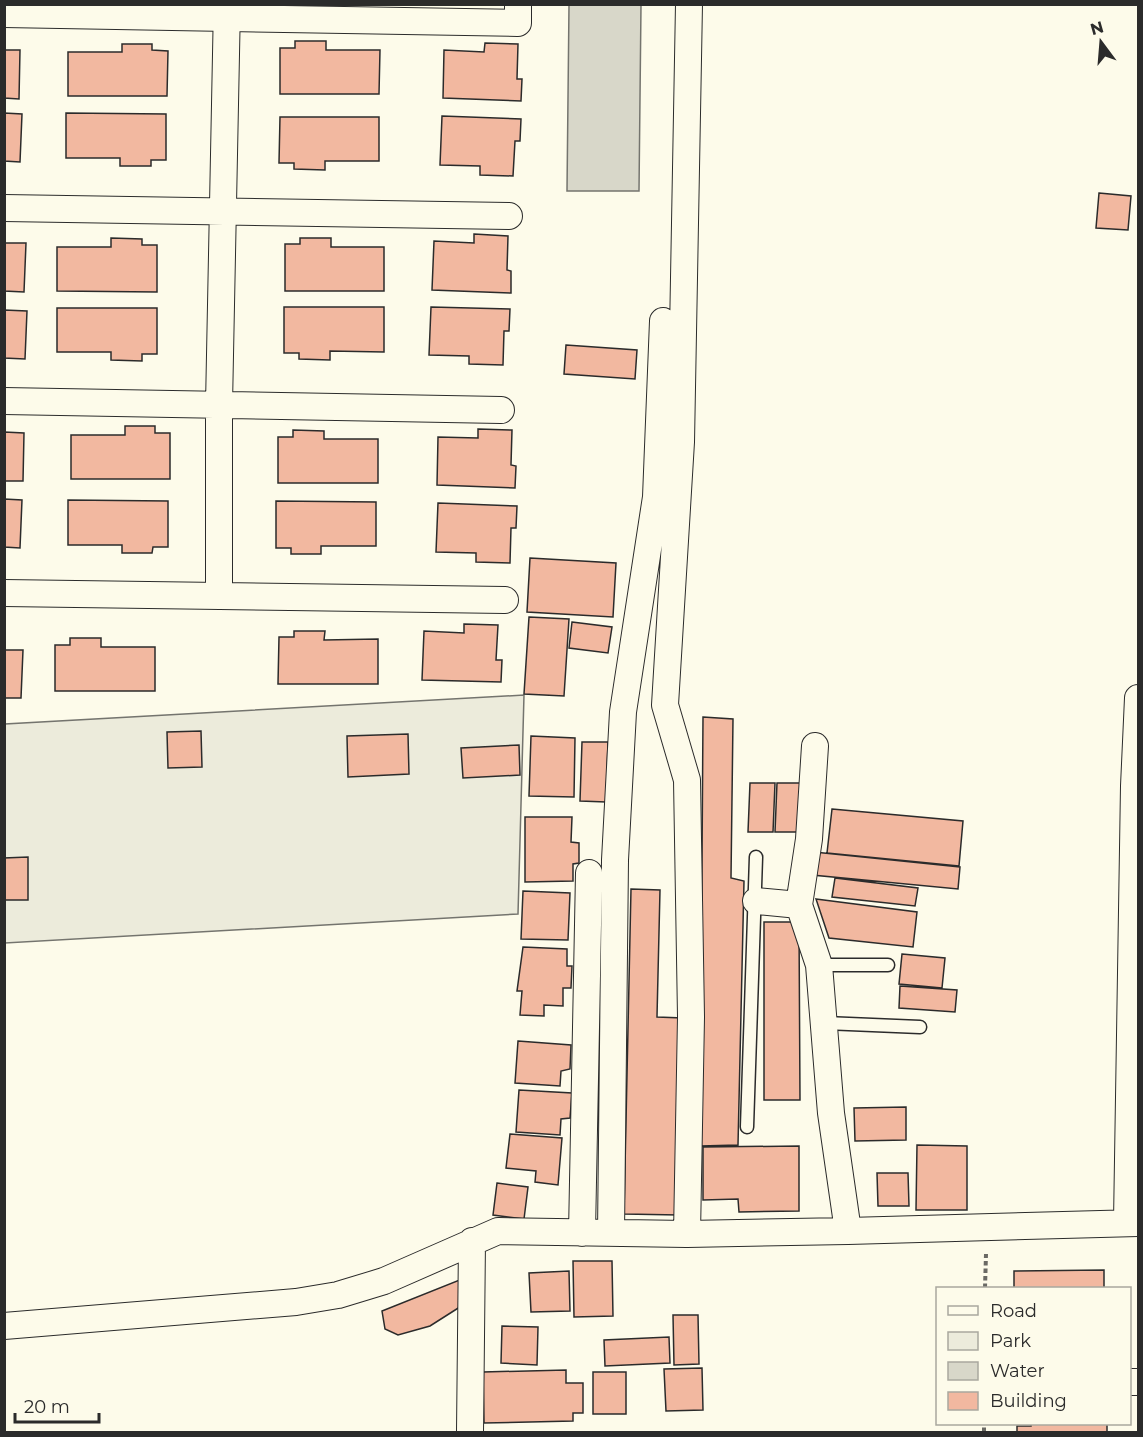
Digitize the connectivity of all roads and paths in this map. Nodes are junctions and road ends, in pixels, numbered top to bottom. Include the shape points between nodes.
1 (518, 4) edge
2 (689, 4) edge
3 (228, 11) edge
4 (4, 14) edge
5 (4, 208) edge
6 (224, 213) junction
7 (509, 216) dead end
8 (663, 321) dead end
9 (4, 400) edge
10 (219, 405) junction
11 (501, 410) dead end
12 (4, 593) edge
13 (219, 596) junction
14 (505, 600) dead end
15 (1138, 698) edge
16 (815, 746) dead end
17 (1136, 787) edge
18 (756, 857) dead end
19 (589, 873) dead end
20 (756, 901) junction
21 (799, 905) junction
22 (819, 965) junction
23 (888, 965) dead end
24 (825, 1023) junction
25 (920, 1027) dead end
26 (747, 1127) dead end
27 (1133, 1222) edge
28 (986, 1227) junction
29 (848, 1232) junction
30 (582, 1233) junction
31 (610, 1233) junction
32 (687, 1234) junction
33 (472, 1241) junction
34 (985, 1287) edge
35 (4, 1326) edge
36 (470, 1432) edge

1 - 3 street via 518,23
2 - 32 street via 681,442 665,705 687,780 691,1017
3 - 4 street
3 - 6 street
5 - 6 street
6 - 7 street
6 - 10 street
8 - 31 street via 656,498 623,712 615,860
9 - 10 street
10 - 11 street
10 - 13 street
12 - 13 street
13 - 14 street
15 - 17 street
16 - 21 street via 809,839
17 - 27 street
18 - 20 lane
19 - 30 street
20 - 21 street
20 - 26 lane
21 - 22 street
22 - 23 lane
22 - 24 street
24 - 25 lane
24 - 29 street via 831,1113
27 - 28 street
28 - 29 street
28 - 34 path
29 - 32 street
30 - 31 street
30 - 33 street via 498,1231
31 - 32 street
33 - 35 street via 384,1281 296,1302
33 - 36 street

